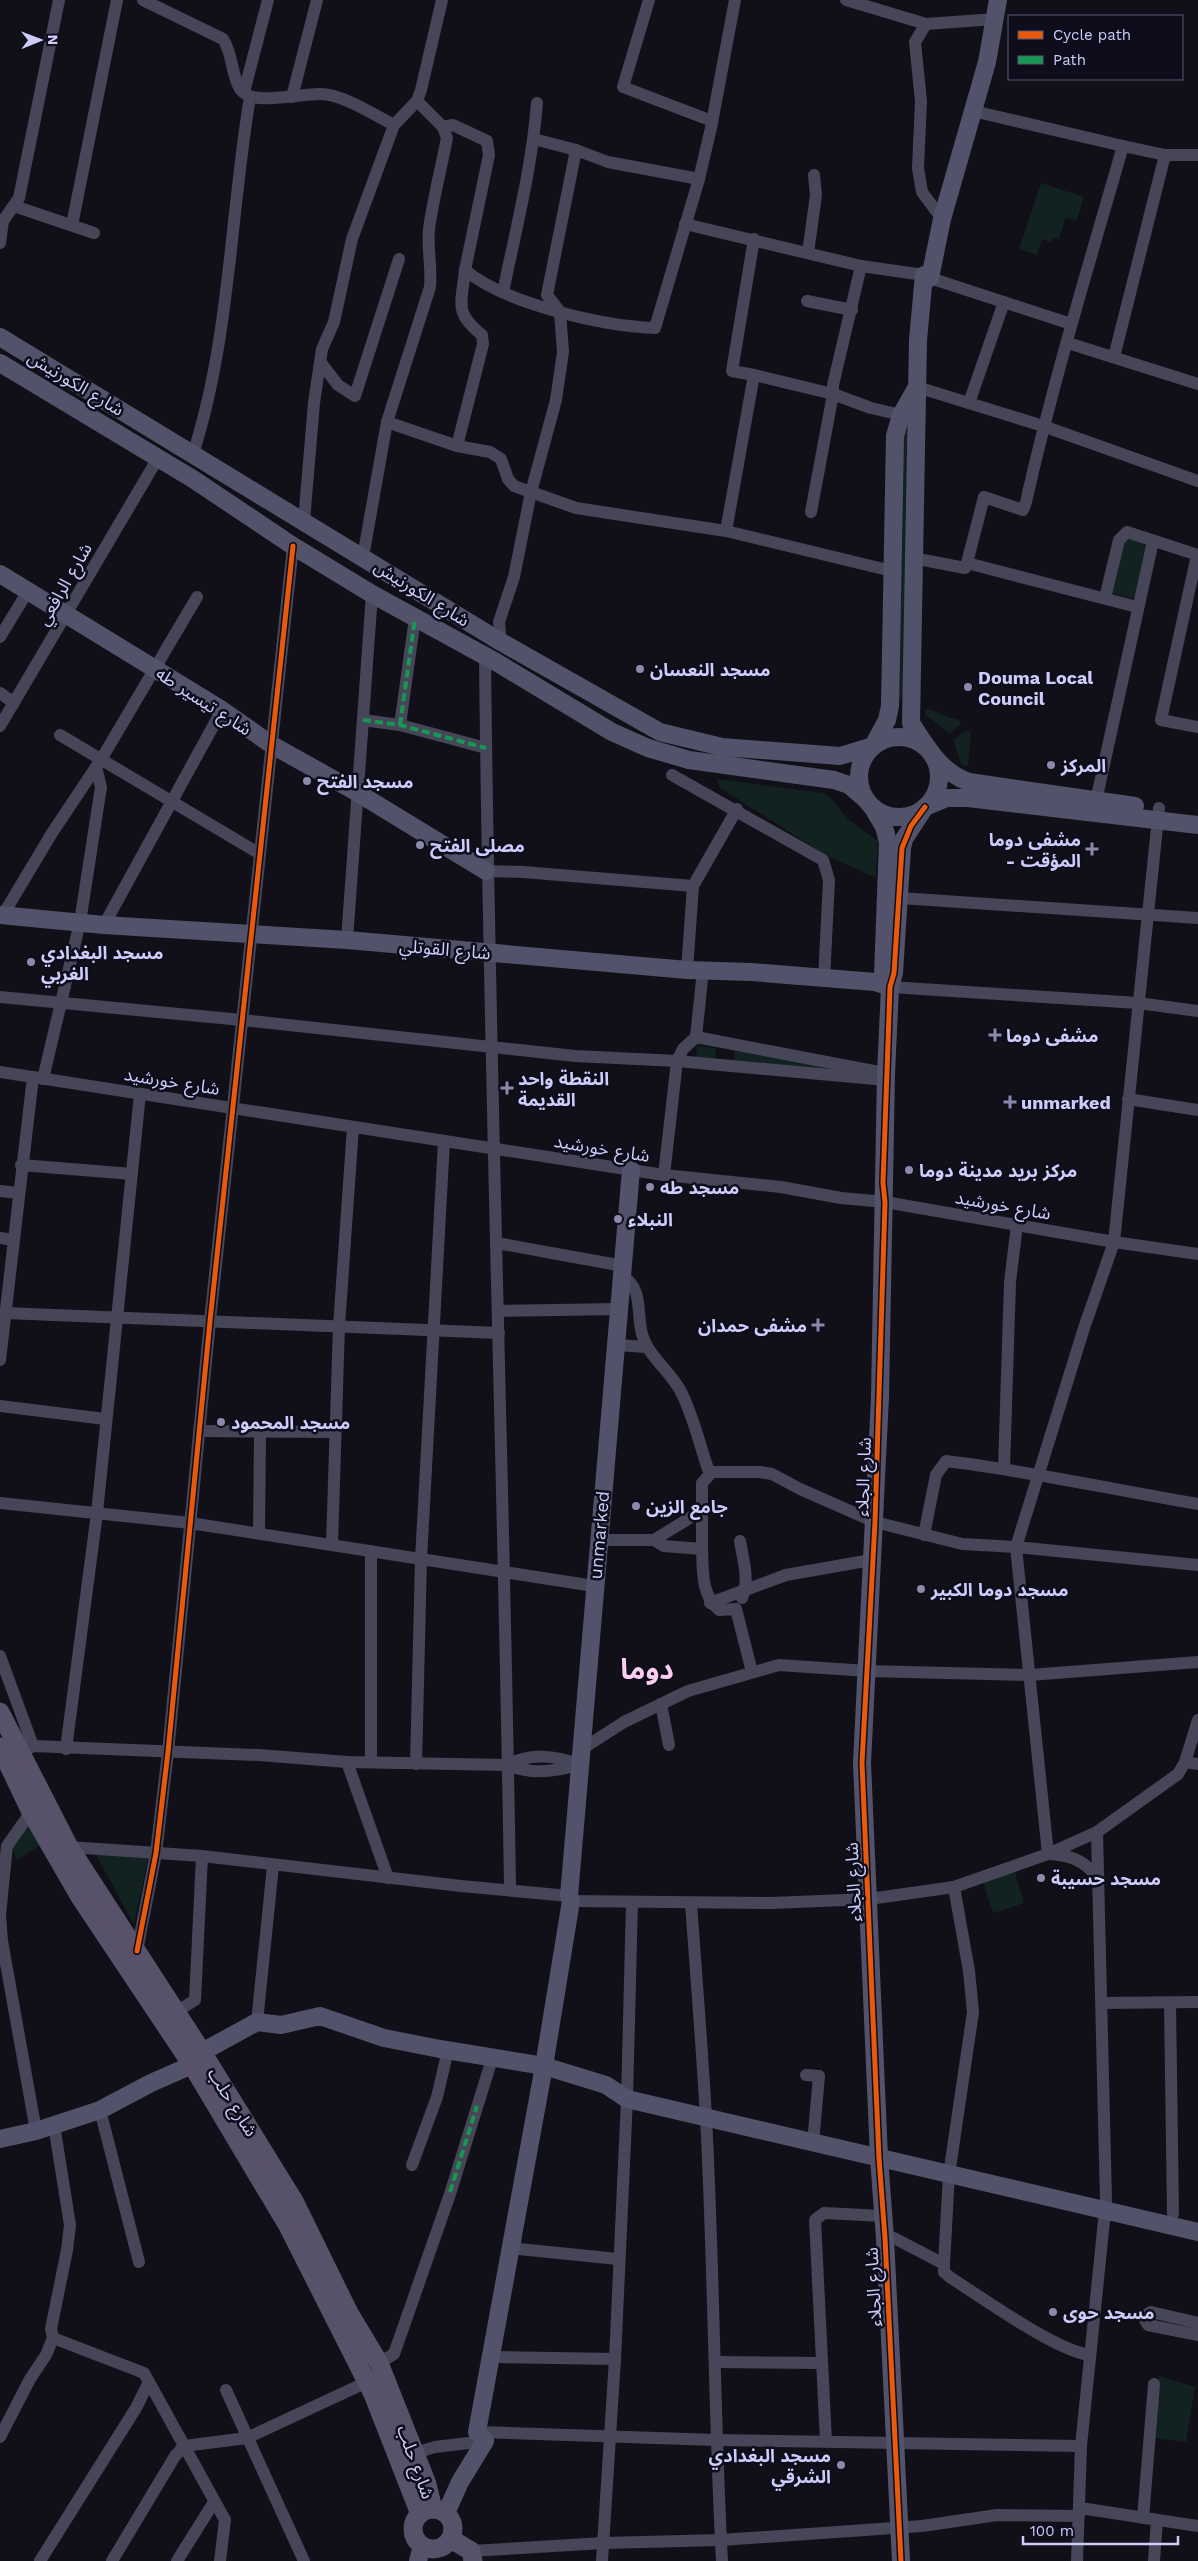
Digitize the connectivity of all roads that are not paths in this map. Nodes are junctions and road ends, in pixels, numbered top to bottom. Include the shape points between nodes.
1 (59, 0) edge
2 (117, 0) edge
3 (144, 0) edge
4 (268, 0) edge
5 (318, 0) edge
6 (442, 0) edge
7 (648, 0) edge
8 (735, 0) edge
9 (846, 0) edge
10 (998, 0) edge
11 (996, 19) junction
12 (926, 24) junction
13 (247, 95) junction
14 (292, 97) junction
15 (417, 101) junction
16 (537, 103) dead end
17 (973, 111) junction
18 (712, 121) junction
19 (394, 125) junction
20 (443, 127) junction
21 (534, 139) junction
22 (1123, 146) junction
23 (576, 150) junction
24 (1164, 155) junction
25 (1198, 155) edge
26 (814, 174) dead end
27 (699, 179) junction
28 (14, 206) junction
29 (942, 219) junction
30 (685, 224) junction
31 (72, 225) junction
32 (94, 233) dead end
33 (754, 239) junction
34 (0, 242) edge
35 (808, 253) junction
36 (399, 259) dead end
37 (861, 266) junction
38 (465, 270) junction
39 (927, 276) junction
40 (503, 292) junction
41 (807, 301) dead end
42 (1004, 302) junction
43 (852, 310) junction
44 (560, 312) junction
45 (1071, 324) junction
46 (0, 337) edge
47 (1068, 343) junction
48 (1114, 357) junction
49 (0, 363) edge
50 (321, 363) junction
51 (754, 375) junction
52 (1198, 384) edge
53 (917, 387) junction
54 (833, 394) junction
55 (969, 403) junction
56 (901, 415) junction
57 (386, 422) junction
58 (1043, 426) junction
59 (457, 446) junction
60 (193, 454) junction
61 (158, 458) junction
62 (1198, 481) edge
63 (531, 492) junction
64 (811, 512) dead end
65 (304, 521) junction
66 (726, 531) junction
67 (1153, 541) junction
68 (293, 546) junction
69 (1198, 555) edge
70 (363, 557) junction
71 (913, 558) junction
72 (967, 563) junction
73 (892, 572) junction
74 (0, 574) edge
75 (412, 587) junction
76 (28, 592) junction
77 (372, 594) junction
78 (197, 597) dead end
79 (1105, 598) junction
80 (1137, 607) junction
81 (399, 610) junction
82 (67, 614) junction
83 (415, 618) junction
84 (0, 637) edge
85 (501, 642) junction
86 (485, 656) junction
87 (154, 669) junction
88 (0, 693) edge
89 (14, 703) junction
90 (222, 710) junction
91 (363, 720) junction
92 (400, 725) junction
93 (0, 726) edge
94 (1198, 727) edge
95 (60, 735) dead end
96 (272, 745) junction
97 (873, 746) junction
98 (486, 748) junction
99 (929, 751) junction
100 (99, 762) junction
101 (672, 774) dead end
102 (358, 793) junction
103 (1046, 801) junction
104 (1096, 801) junction
105 (173, 802) junction
106 (868, 803) junction
107 (925, 808) junction
108 (736, 809) junction
109 (1198, 812) edge
110 (1158, 814) junction
111 (1198, 825) edge
112 (260, 854) junction
113 (486, 871) junction
114 (693, 886) junction
115 (900, 898) junction
116 (1, 915) edge
117 (1147, 915) junction
118 (1198, 918) edge
119 (80, 922) junction
120 (104, 924) junction
121 (252, 934) junction
122 (347, 940) junction
123 (489, 953) junction
124 (695, 970) junction
125 (824, 978) junction
126 (890, 987) junction
127 (0, 997) edge
128 (1138, 1003) junction
129 (62, 1004) junction
130 (1198, 1010) edge
131 (242, 1020) junction
132 (696, 1036) junction
133 (491, 1047) junction
134 (677, 1062) junction
135 (0, 1072) edge
136 (886, 1077) junction
137 (38, 1078) junction
138 (140, 1094) junction
139 (1128, 1099) junction
140 (232, 1108) junction
141 (1198, 1110) edge
142 (353, 1127) junction
143 (444, 1141) junction
144 (494, 1149) junction
145 (21, 1164) junction
146 (631, 1170) junction
147 (132, 1174) junction
148 (664, 1175) junction
149 (0, 1192) edge
150 (18, 1193) junction
151 (885, 1202) junction
152 (1017, 1225) junction
153 (0, 1238) edge
154 (14, 1240) junction
155 (1114, 1242) junction
156 (497, 1243) junction
157 (1198, 1254) edge
158 (622, 1271) junction
159 (619, 1309) junction
160 (498, 1311) junction
161 (116, 1318) junction
162 (3, 1321) edge
163 (210, 1321) junction
164 (339, 1326) junction
165 (433, 1331) junction
166 (499, 1333) junction
167 (616, 1345) junction
168 (647, 1347) junction
169 (0, 1360) edge
170 (0, 1406) edge
171 (105, 1420) junction
172 (199, 1430) junction
173 (334, 1432) junction
174 (260, 1433) junction
175 (1004, 1468) junction
176 (712, 1472) junction
177 (1037, 1476) junction
178 (0, 1503) edge
179 (1198, 1504) edge
180 (700, 1512) junction
181 (97, 1513) junction
182 (874, 1522) junction
183 (190, 1523) junction
184 (259, 1533) junction
185 (924, 1535) junction
186 (599, 1540) junction
187 (654, 1540) junction
188 (740, 1541) dead end
189 (332, 1544) junction
190 (1016, 1547) junction
191 (702, 1549) junction
192 (371, 1551) junction
193 (422, 1559) junction
194 (871, 1560) junction
195 (1198, 1564) edge
196 (503, 1572) junction
197 (594, 1586) junction
198 (745, 1591) junction
199 (710, 1603) junction
200 (736, 1609) junction
201 (0, 1656) edge
202 (1198, 1662) edge
203 (867, 1671) junction
204 (752, 1672) junction
205 (1030, 1676) junction
206 (661, 1704) junction
207 (0, 1712) edge
208 (1198, 1720) edge
209 (669, 1745) dead end
210 (66, 1749) junction
211 (15, 1752) edge
212 (168, 1752) junction
213 (581, 1757) junction
214 (371, 1761) junction
215 (346, 1762) junction
216 (1185, 1762) junction
217 (416, 1764) junction
218 (1198, 1764) edge
219 (508, 1765) junction
220 (32, 1812) junction
221 (1098, 1832) junction
222 (69, 1847) junction
223 (156, 1854) junction
224 (1048, 1854) junction
225 (202, 1856) junction
226 (273, 1866) junction
227 (388, 1878) junction
228 (1099, 1879) junction
229 (954, 1887) junction
230 (510, 1889) junction
231 (566, 1897) junction
232 (869, 1899) junction
233 (632, 1902) junction
234 (691, 1902) junction
235 (0, 1915) edge
236 (137, 1951) junction
237 (1198, 2002) edge
238 (1102, 2003) junction
239 (1170, 2003) junction
240 (176, 2012) junction
241 (257, 2022) junction
242 (448, 2050) junction
243 (493, 2056) junction
244 (197, 2059) junction
245 (544, 2066) junction
246 (806, 2075) dead end
247 (627, 2099) junction
248 (100, 2110) junction
249 (706, 2118) junction
250 (54, 2125) junction
251 (36, 2131) junction
252 (0, 2139) edge
253 (813, 2143) junction
254 (879, 2158) junction
255 (412, 2164) dead end
256 (950, 2171) junction
257 (1106, 2206) junction
258 (1173, 2214) junction
259 (883, 2216) junction
260 (1198, 2220) edge
261 (1198, 2232) edge
262 (885, 2238) junction
263 (510, 2248) junction
264 (618, 2259) junction
265 (139, 2262) dead end
266 (944, 2264) junction
267 (1198, 2323) edge
268 (1198, 2335) edge
269 (53, 2338) junction
270 (1090, 2355) junction
271 (491, 2358) junction
272 (615, 2359) junction
273 (715, 2362) junction
274 (379, 2363) junction
275 (821, 2363) junction
276 (149, 2382) junction
277 (367, 2382) junction
278 (1154, 2384) dead end
279 (226, 2390) dead end
280 (0, 2437) edge
281 (481, 2437) junction
282 (609, 2437) junction
283 (247, 2438) junction
284 (716, 2440) junction
285 (826, 2441) junction
286 (894, 2443) junction
287 (184, 2446) junction
288 (1081, 2446) junction
289 (415, 2453) junction
290 (214, 2502) junction
291 (433, 2512) junction
292 (1079, 2512) junction
293 (1143, 2518) junction
294 (1156, 2520) junction
295 (900, 2526) junction
296 (1198, 2526) edge
297 (720, 2540) junction
298 (603, 2543) junction
299 (432, 2552) edge
300 (472, 2556) edge
301 (40, 2561) edge
302 (112, 2561) edge
303 (177, 2561) edge
304 (220, 2561) edge
305 (304, 2561) edge
306 (602, 2561) edge
307 (722, 2561) edge
308 (901, 2561) edge
309 (1077, 2561) edge
310 (1154, 2561) edge

1 - 28 street via 21,188
2 - 31 street
3 - 13 street via 223,39 230,50 240,90
4 - 13 street
5 - 14 street
6 - 15 street
7 - 18 street via 623,87
8 - 18 street
9 - 12 street
10 - 11 street
11 - 12 street
11 - 17 street
12 - 29 street via 915,42 921,101 918,168 922,192
13 - 14 street
13 - 60 street via 220,335 203,424
14 - 19 street via 323,94 338,98
15 - 19 street
15 - 20 street
16 - 21 street
17 - 22 street
17 - 29 street
18 - 27 street
19 - 50 street via 352,239 334,322 322,349
20 - 38 street via 453,125 488,141
20 - 57 street via 447,138 429,230 430,287
21 - 23 street
21 - 40 street
22 - 24 street
22 - 45 street
23 - 27 street via 608,162
23 - 44 street via 547,295
24 - 25 street
24 - 48 street
26 - 35 street via 816,195
27 - 30 street
28 - 31 street
28 - 34 street via 3,221
29 - 39 street
30 - 33 street
30 - 44 street via 655,328 632,327
31 - 32 street
33 - 35 street
33 - 51 street via 732,371
35 - 37 street
36 - 50 street via 355,396 338,385
37 - 39 street
37 - 43 street
38 - 40 street
38 - 59 street via 461,312 467,323 482,335 483,344
39 - 42 street
39 - 53 street via 918,340
40 - 44 street
41 - 43 street
42 - 45 street
42 - 55 street
43 - 54 street via 832,385
44 - 63 street via 563,352 556,400
45 - 47 street
46 - 60 street, شارع الكورنيش
47 - 48 street
47 - 58 street
48 - 52 street
49 - 61 street, شارع الكورنيش
50 - 65 street via 314,403
51 - 54 street
51 - 66 street
53 - 55 street
53 - 56 street
53 - 71 street
54 - 56 street
54 - 64 street
55 - 58 street
56 - 73 street via 895,436
57 - 59 street
57 - 70 street
58 - 62 street
58 - 72 street via 1023,510 984,497
59 - 63 street via 490,452 501,459 514,486
60 - 65 street, شارع الكورنيش
61 - 68 street, شارع الكورنيش
61 - 82 street, شارع الرافعي
63 - 66 street via 576,508
63 - 85 street via 514,577 500,622
65 - 70 street, شارع الكورنيش
66 - 73 street
67 - 69 street
67 - 79 street via 1127,532 1119,540
67 - 80 street
68 - 77 street, شارع الكورنيش
68 - 96 street
69 - 94 street via 1161,720
70 - 75 street, شارع الكورنيش
71 - 72 street via 965,568
71 - 99 street via 911,723
72 - 79 street
73 - 97 street via 890,706 887,720
74 - 76 street, شارع تيسير طه
75 - 81 street
75 - 85 street, شارع الكورنيش
76 - 82 street, شارع تيسير طه
76 - 84 street
77 - 81 street, شارع الكورنيش
77 - 91 street
78 - 87 street
79 - 80 street
80 - 104 street
81 - 83 street, شارع الكورنيش
82 - 87 street, شارع تيسير طه
82 - 89 street, شارع الرافعي
83 - 86 street, شارع الكورنيش
83 - 92 street
85 - 97 street, شارع الكورنيش via 633,719 690,741 722,747 840,756
86 - 98 street
86 - 106 street, شارع الكورنيش via 612,732 648,748 689,760 834,780 849,785
87 - 90 street, شارع تيسير طه
87 - 100 street
88 - 89 street
89 - 93 street, شارع الرافعي
90 - 96 street, شارع تيسير طه
90 - 105 street
91 - 92 street
91 - 102 street
92 - 98 street
95 - 100 street
96 - 102 street, شارع تيسير طه
96 - 112 street
97 - 99 street via 896,737 908,738
97 - 106 street via 860,764 859,782
98 - 113 street
99 - 103 street via 955,778
99 - 107 street via 939,774 938,786
100 - 105 street
100 - 116 street
100 - 119 street via 101,787
101 - 108 street
102 - 113 street, شارع تيسير طه
102 - 122 street
103 - 104 street
103 - 107 street via 947,798
103 - 110 street
104 - 110 street
105 - 112 street
105 - 120 street
106 - 107 street via 893,817 916,814
106 - 126 street via 884,828 888,842 882,976
107 - 115 street via 911,826 903,844
108 - 114 street
108 - 125 street via 823,860 829,880
109 - 110 street
110 - 111 street
110 - 117 street
112 - 121 street
113 - 114 street
113 - 123 street
114 - 124 street
115 - 117 street
115 - 126 street
116 - 119 street, شارع القوتلي
117 - 118 street
117 - 128 street
119 - 120 street, شارع القوتلي
119 - 129 street
120 - 121 street, شارع القوتلي
121 - 122 street, شارع القوتلي
121 - 131 street
122 - 123 street, شارع القوتلي
123 - 124 street, شارع القوتلي
123 - 133 street
124 - 125 street, شارع القوتلي
124 - 132 street
125 - 126 street, شارع القوتلي via 876,982
126 - 128 street
126 - 136 street, شارع الجلاء
127 - 129 street
128 - 130 street
128 - 139 street
129 - 131 street
129 - 137 street
131 - 133 street
131 - 140 street
132 - 134 street via 683,1049
132 - 136 street
133 - 134 street
133 - 144 street
134 - 136 street
134 - 148 street
135 - 137 street, شارع خورشيد
136 - 151 street, شارع الجلاء via 882,1183
137 - 138 street, شارع خورشيد
137 - 145 street
138 - 140 street, شارع خورشيد
138 - 147 street
139 - 141 street
139 - 155 street
140 - 142 street, شارع خورشيد
140 - 163 street
142 - 143 street, شارع خورشيد
142 - 164 street
143 - 144 street, شارع خورشيد
143 - 165 street
144 - 146 street, شارع خورشيد
144 - 156 street
145 - 147 street
145 - 150 street
146 - 148 street, شارع خورشيد
146 - 158 street, unmarked
147 - 161 street
148 - 151 street, شارع خورشيد
149 - 150 street
150 - 154 street
151 - 152 street, شارع خورشيد
151 - 182 street, شارع الجلاء
152 - 155 street, شارع خورشيد
152 - 175 street via 1010,1282
153 - 154 street
154 - 162 street
155 - 157 street, شارع خورشيد
155 - 177 street
156 - 158 street
156 - 160 street
158 - 159 street, unmarked
158 - 168 street via 635,1288 641,1333
159 - 160 street
159 - 167 street, unmarked
160 - 166 street
161 - 162 street
161 - 163 street
161 - 171 street
162 - 169 street
163 - 164 street
163 - 172 street
164 - 165 street
164 - 173 street
165 - 166 street
165 - 193 street
166 - 196 street
167 - 168 street
167 - 186 street, unmarked
168 - 176 street via 680,1389 708,1469
170 - 171 street
171 - 181 street
172 - 174 street
172 - 183 street
173 - 174 street
173 - 189 street
174 - 184 street
175 - 177 street
175 - 185 street via 946,1461 936,1475
176 - 180 street via 702,1482
176 - 182 street via 772,1474 800,1490
177 - 179 street
177 - 190 street
178 - 181 street
180 - 187 street
180 - 191 street
181 - 183 street
181 - 210 street
182 - 185 street
182 - 194 street, شارع الجلاء
183 - 184 street
183 - 212 street
184 - 189 street
185 - 190 street via 962,1544
186 - 187 street
186 - 197 street, unmarked
187 - 191 street via 664,1546
188 - 198 street via 746,1572
189 - 192 street
190 - 195 street
190 - 205 street
191 - 199 street
192 - 193 street
192 - 214 street
193 - 196 street
193 - 217 street
194 - 198 street via 786,1575
194 - 203 street, شارع الجلاء
196 - 197 street
196 - 219 street
197 - 213 street, unmarked
198 - 199 street
198 - 200 street
199 - 200 street via 718,1610
200 - 204 street
201 - 211 street
202 - 205 street
203 - 204 street via 780,1665
203 - 205 street
203 - 232 street, شارع الجلاء via 862,1763
204 - 206 street
205 - 224 street
206 - 209 street
206 - 213 street via 624,1722
207 - 211 main road, شارع حلب
208 - 216 street
210 - 211 street
210 - 212 street
211 - 220 main road, شارع حلب
211 - 222 main road, شارع حلب
212 - 215 street
212 - 223 street
213 - 219 street via 559,1771 522,1771
213 - 231 street, unmarked
214 - 215 street
214 - 217 street
215 - 227 street
216 - 218 street
216 - 221 street via 1178,1774
217 - 219 street
219 - 230 street
220 - 235 street via 7,1846
220 - 244 main road, شارع حلب via 80,1897
221 - 224 street
221 - 228 street
222 - 223 street
222 - 236 main road, شارع حلب
223 - 225 street
223 - 236 street
224 - 228 street via 1081,1860
224 - 229 street
225 - 226 street
225 - 240 street via 194,2000
226 - 227 street
226 - 241 street
227 - 230 street
228 - 238 street
229 - 232 street
229 - 256 street via 973,2012
230 - 231 street
231 - 233 street
231 - 245 street, unmarked
232 - 234 street
232 - 254 street, شارع الجلاء
233 - 234 street
233 - 247 street
234 - 249 street
235 - 251 street
236 - 240 main road, شارع حلب
237 - 239 street
238 - 239 street
238 - 257 street
239 - 258 street
240 - 244 main road, شارع حلب
241 - 242 street via 280,2025 320,2016 384,2038
241 - 244 street
242 - 243 street
242 - 255 street via 437,2097
243 - 245 street
243 - 274 street via 394,2354
244 - 248 street
244 - 274 main road, شارع حلب via 294,2200 349,2313
244 - 277 main road, شارع حلب via 288,2226
245 - 247 street via 606,2085
245 - 263 street, unmarked
246 - 253 street via 819,2076
247 - 249 street
247 - 264 street
248 - 250 street
248 - 265 street
249 - 253 street
249 - 273 street
250 - 251 street
250 - 269 street via 70,2225 51,2329
251 - 252 street
253 - 254 street
254 - 256 street via 891,2154
254 - 259 street, شارع الجلاء
256 - 257 street
256 - 266 street
257 - 258 street
257 - 261 street
257 - 270 street
258 - 260 street
259 - 262 street, شارع الجلاء
259 - 275 street via 824,2213 815,2220
262 - 266 street via 894,2238
262 - 286 street, شارع الجلاء
263 - 264 street
263 - 271 street, unmarked
264 - 272 street
266 - 270 street via 944,2272 951,2278 1023,2324 1077,2353
267 - 268 street via 1151,2312 1146,2314 1145,2320 1148,2324
269 - 276 street via 144,2373
269 - 280 street
270 - 288 street
271 - 272 street
271 - 281 street, unmarked
272 - 282 street
273 - 275 street
273 - 284 street
274 - 289 main road, شارع حلب
275 - 285 street
276 - 287 street
276 - 301 street
277 - 283 street
277 - 291 main road, شارع حلب
278 - 293 street
279 - 283 street
281 - 282 street
281 - 289 street
281 - 291 street via 460,2482
282 - 284 street
282 - 298 street
283 - 287 street
283 - 305 street
284 - 285 street
284 - 297 street
285 - 286 street
286 - 288 street
286 - 295 street, شارع الجلاء
287 - 290 street
287 - 302 street
288 - 292 street
289 - 291 main road, شارع حلب
290 - 303 street
290 - 304 street via 225,2520
291 - 299 main road via 453,2525
291 - 299 main road via 416,2519 413,2531 415,2537
292 - 293 street
292 - 295 street
292 - 309 street
293 - 294 street
294 - 296 street
294 - 310 street
295 - 297 street
295 - 308 street, شارع الجلاء
297 - 298 street
297 - 307 street
298 - 300 street
298 - 306 street
299 - 300 main road

